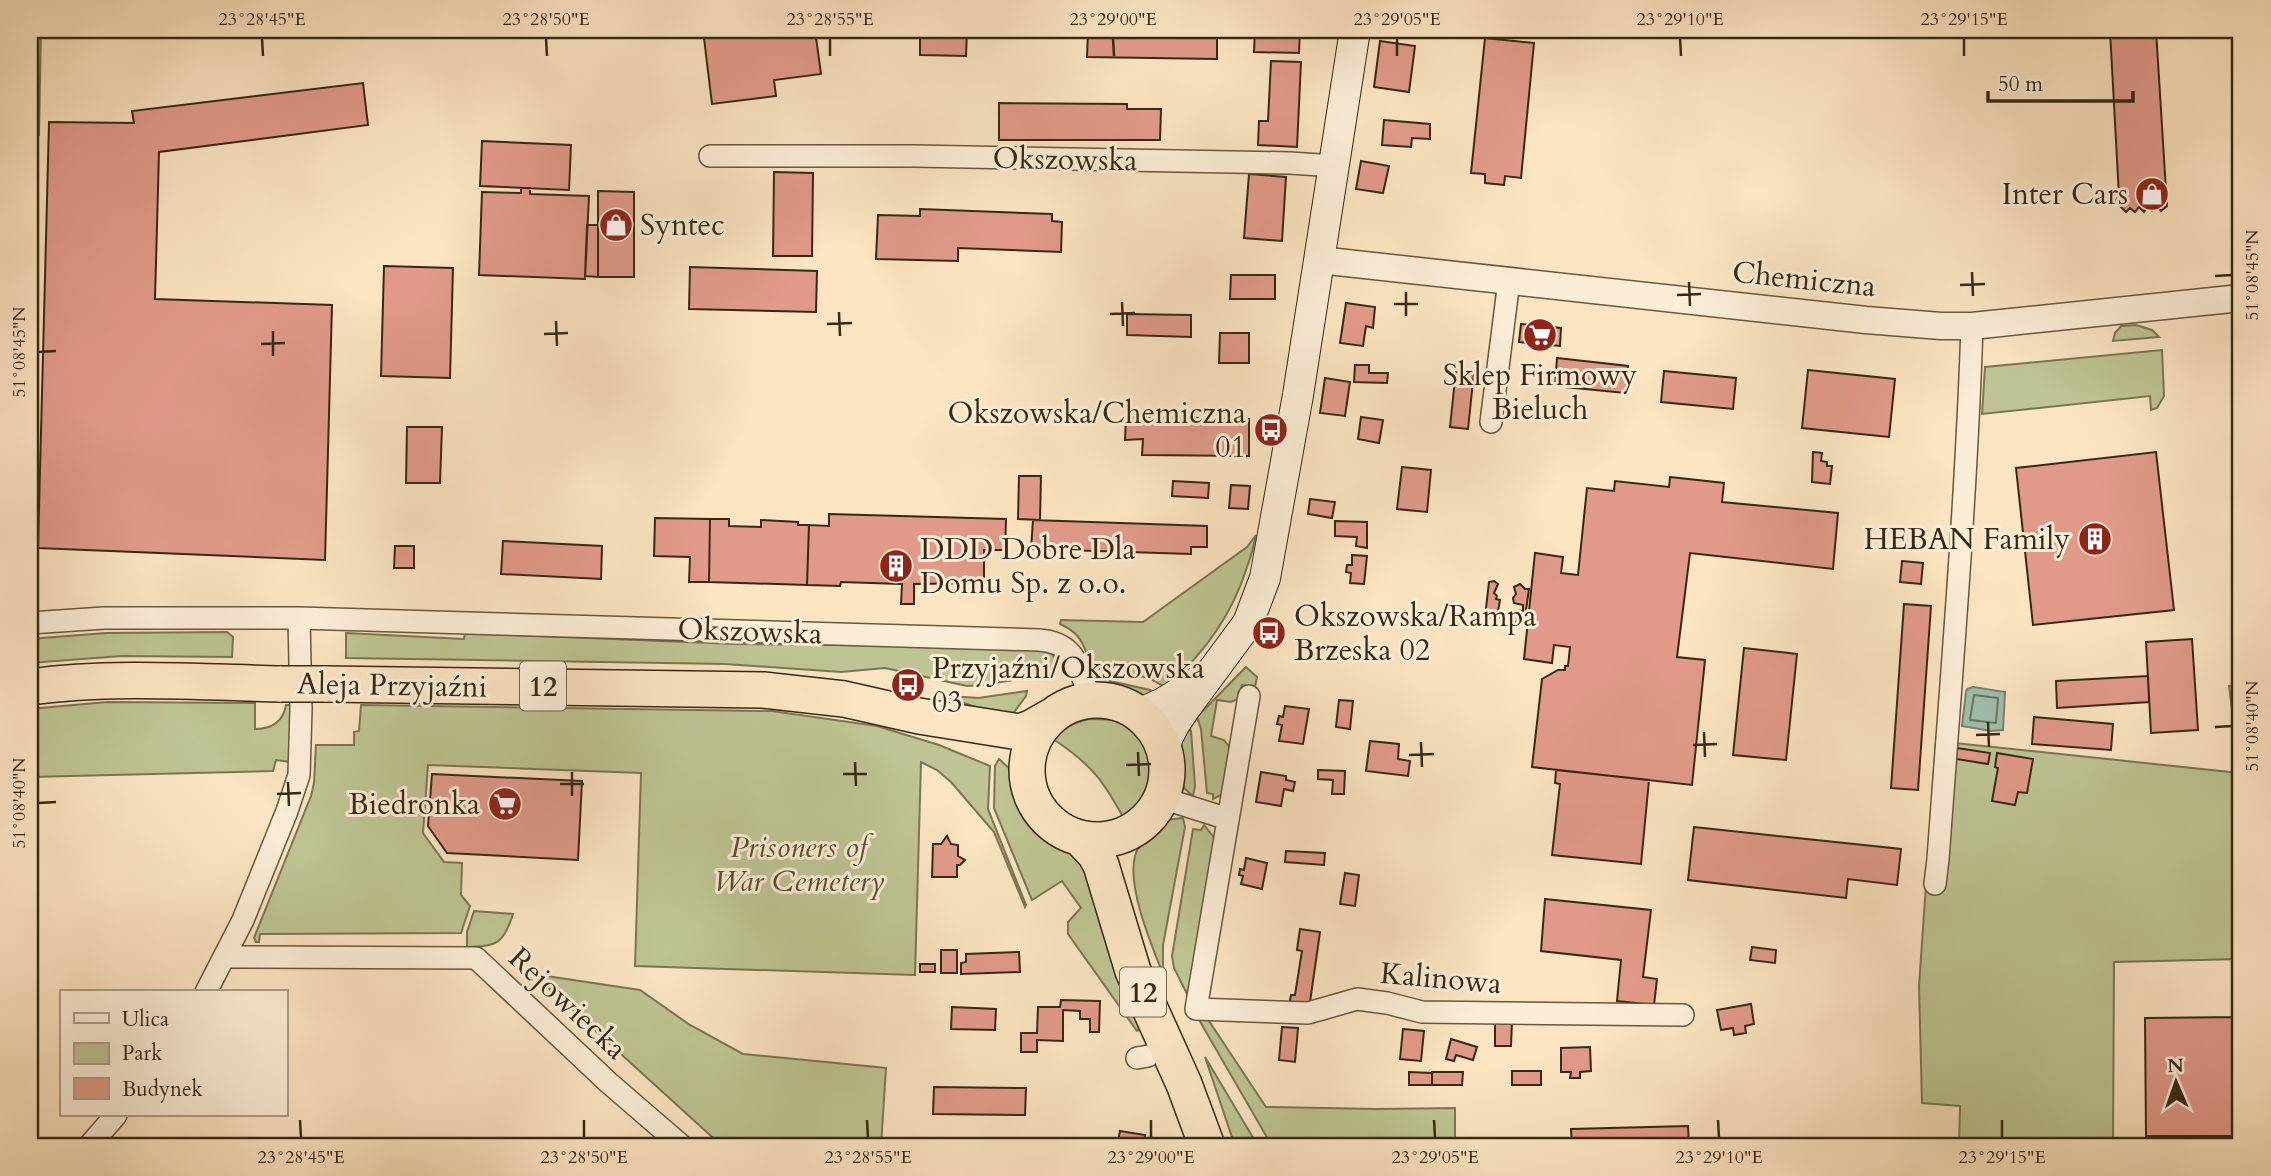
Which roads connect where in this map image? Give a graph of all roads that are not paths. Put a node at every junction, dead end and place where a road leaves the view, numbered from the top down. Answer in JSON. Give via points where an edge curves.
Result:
{"nodes":[{"id":1,"x":1355,"y":30,"type":"edge"},
{"id":2,"x":710,"y":156,"type":"dead end"},
{"id":3,"x":1335,"y":166,"type":"junction"},
{"id":4,"x":1319,"y":260,"type":"junction"},
{"id":5,"x":1509,"y":281,"type":"junction"},
{"id":6,"x":2241,"y":298,"type":"edge"},
{"id":7,"x":1972,"y":326,"type":"junction"},
{"id":8,"x":1491,"y":422,"type":"dead end"},
{"id":9,"x":299,"y":618,"type":"junction"},
{"id":10,"x":30,"y":623,"type":"edge"},
{"id":11,"x":1211,"y":672,"type":"junction"},
{"id":12,"x":30,"y":687,"type":"edge"},
{"id":13,"x":1249,"y":696,"type":"dead end"},
{"id":14,"x":1074,"y":698,"type":"junction"},
{"id":15,"x":1139,"y":714,"type":"junction"},
{"id":16,"x":919,"y":716,"type":"junction"},
{"id":17,"x":1163,"y":747,"type":"junction"},
{"id":18,"x":1028,"y":785,"type":"junction"},
{"id":19,"x":1162,"y":798,"type":"junction"},
{"id":20,"x":1228,"y":819,"type":"junction"},
{"id":21,"x":1126,"y":835,"type":"junction"},
{"id":22,"x":1081,"y":839,"type":"junction"},
{"id":23,"x":1935,"y":884,"type":"dead end"},
{"id":24,"x":225,"y":957,"type":"junction"},
{"id":25,"x":207,"y":990,"type":"edge"},
{"id":26,"x":1683,"y":1015,"type":"dead end"},
{"id":27,"x":115,"y":1116,"type":"edge"},
{"id":28,"x":89,"y":1146,"type":"edge"},
{"id":29,"x":682,"y":1146,"type":"edge"},
{"id":30,"x":1207,"y":1146,"type":"edge"},
{"id":31,"x":1230,"y":1146,"type":"edge"}],
"edges":[{"from":1,"to":3,"type":"main road"},
{"from":2,"to":3,"type":"street","name":"Okszowska"},
{"from":3,"to":4,"type":"main road"},
{"from":4,"to":5,"type":"street","name":"Chemiczna"},
{"from":4,"to":11,"type":"main road","via":[[1265,578],[1248,623]]},
{"from":5,"to":7,"type":"street","name":"Chemiczna","via":[[1866,320]]},
{"from":5,"to":8,"type":"street"},
{"from":6,"to":7,"type":"street","name":"Chemiczna"},
{"from":7,"to":23,"type":"street","via":[[1961,552]]},
{"from":9,"to":10,"type":"street","via":[[104,618]]},
{"from":9,"to":14,"type":"street","name":"Okszowska","via":[[1052,641],[1063,645],[1075,659]]},
{"from":9,"to":24,"type":"street","via":[[299,775],[266,866]]},
{"from":11,"to":15,"type":"main road"},
{"from":11,"to":17,"type":"main road"},
{"from":12,"to":16,"type":"highway","name":"Aleja Przyjaźni","number":"12","bridge":true,"via":[[149,681],[762,690],[844,699]]},
{"from":13,"to":20,"type":"street"},
{"from":14,"to":15,"type":"highway","via":[[1117,702]]},
{"from":14,"to":16,"type":"highway","name":"Aleja Przyjaźni","number":"12","via":[[1031,729],[1019,732]]},
{"from":14,"to":18,"type":"highway","via":[[1035,736],[1027,760]]},
{"from":15,"to":17,"type":"highway","via":[[1154,728]]},
{"from":16,"to":18,"type":"highway","name":"Aleja Przyjaźni","number":"12","via":[[1010,758]]},
{"from":17,"to":19,"type":"highway","via":[[1168,772]]},
{"from":18,"to":22,"type":"highway","number":"12","via":[[1047,820]]},
{"from":19,"to":20,"type":"street"},
{"from":19,"to":21,"type":"highway","via":[[1148,820]]},
{"from":20,"to":26,"type":"street","name":"Kalinowa","via":[[1196,1009],[1308,1013],[1357,999],[1422,1012]]},
{"from":21,"to":22,"type":"highway","via":[[1104,841]]},
{"from":21,"to":31,"type":"highway","number":"12","via":[[1124,860],[1147,952],[1208,1085]]},
{"from":22,"to":30,"type":"highway","number":"12","via":[[1101,865],[1133,971]]},
{"from":24,"to":25,"type":"street"},
{"from":24,"to":29,"type":"street","name":"Rejowiecka","via":[[476,958]]},
{"from":27,"to":28,"type":"street"}]}
